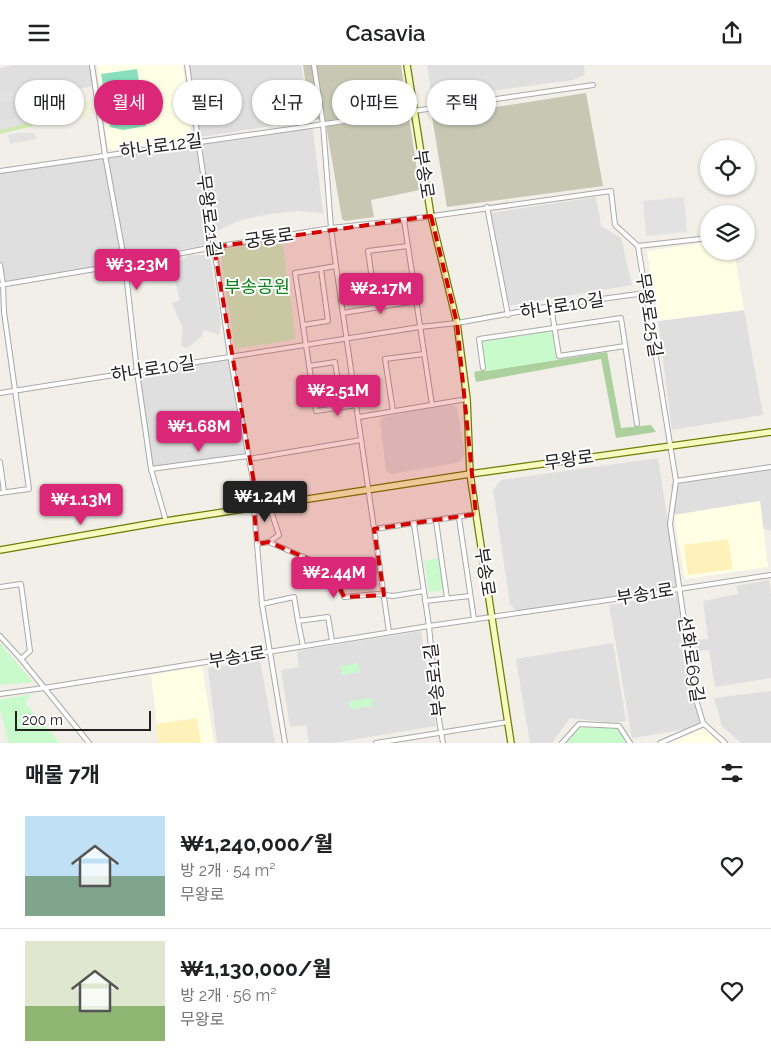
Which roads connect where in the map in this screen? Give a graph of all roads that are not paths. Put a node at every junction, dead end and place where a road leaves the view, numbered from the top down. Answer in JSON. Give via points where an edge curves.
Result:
{"nodes":[{"id":1,"x":92,"y":65,"type":"edge"},
{"id":2,"x":187,"y":65,"type":"edge"},
{"id":3,"x":314,"y":65,"type":"edge"},
{"id":4,"x":407,"y":65,"type":"edge"},
{"id":5,"x":409,"y":80,"type":"edge"},
{"id":6,"x":593,"y":85,"type":"dead end"},
{"id":7,"x":417,"y":111,"type":"edge"},
{"id":8,"x":332,"y":123,"type":"edge"},
{"id":9,"x":323,"y":124,"type":"junction"},
{"id":10,"x":416,"y":125,"type":"edge"},
{"id":11,"x":198,"y":141,"type":"junction"},
{"id":12,"x":105,"y":155,"type":"junction"},
{"id":13,"x":0,"y":171,"type":"edge"},
{"id":14,"x":487,"y":207,"type":"junction"},
{"id":15,"x":431,"y":216,"type":"junction"},
{"id":16,"x":404,"y":220,"type":"junction"},
{"id":17,"x":331,"y":228,"type":"junction"},
{"id":18,"x":700,"y":239,"type":"edge"},
{"id":19,"x":408,"y":246,"type":"junction"},
{"id":20,"x":638,"y":246,"type":"junction"},
{"id":21,"x":214,"y":247,"type":"junction"},
{"id":22,"x":125,"y":264,"type":"junction"},
{"id":23,"x":0,"y":265,"type":"edge"},
{"id":24,"x":336,"y":266,"type":"junction"},
{"id":25,"x":320,"y":269,"type":"junction"},
{"id":26,"x":2,"y":285,"type":"edge"},
{"id":27,"x":645,"y":293,"type":"junction"},
{"id":28,"x":416,"y":301,"type":"junction"},
{"id":29,"x":551,"y":306,"type":"junction"},
{"id":30,"x":376,"y":307,"type":"junction"},
{"id":31,"x":2,"y":312,"type":"edge"},
{"id":32,"x":343,"y":313,"type":"junction"},
{"id":33,"x":508,"y":315,"type":"junction"},
{"id":34,"x":457,"y":323,"type":"junction"},
{"id":35,"x":304,"y":325,"type":"junction"},
{"id":36,"x":420,"y":327,"type":"junction"},
{"id":37,"x":554,"y":328,"type":"junction"},
{"id":38,"x":347,"y":338,"type":"junction"},
{"id":39,"x":306,"y":344,"type":"junction"},
{"id":40,"x":625,"y":346,"type":"junction"},
{"id":41,"x":424,"y":354,"type":"junction"},
{"id":42,"x":230,"y":356,"type":"junction"},
{"id":43,"x":309,"y":366,"type":"junction"},
{"id":44,"x":483,"y":368,"type":"dead end"},
{"id":45,"x":137,"y":372,"type":"junction"},
{"id":46,"x":16,"y":390,"type":"junction"},
{"id":47,"x":0,"y":393,"type":"edge"},
{"id":48,"x":468,"y":399,"type":"junction"},
{"id":49,"x":357,"y":405,"type":"junction"},
{"id":50,"x":432,"y":405,"type":"junction"},
{"id":51,"x":342,"y":407,"type":"junction"},
{"id":52,"x":393,"y":411,"type":"junction"},
{"id":53,"x":359,"y":417,"type":"junction"},
{"id":54,"x":637,"y":424,"type":"dead end"},
{"id":55,"x":771,"y":432,"type":"edge"},
{"id":56,"x":362,"y":440,"type":"junction"},
{"id":57,"x":671,"y":447,"type":"junction"},
{"id":58,"x":249,"y":457,"type":"junction"},
{"id":59,"x":0,"y":462,"type":"edge"},
{"id":60,"x":771,"y":467,"type":"edge"},
{"id":61,"x":151,"y":469,"type":"junction"},
{"id":62,"x":470,"y":474,"type":"junction"},
{"id":63,"x":676,"y":481,"type":"junction"},
{"id":64,"x":368,"y":490,"type":"junction"},
{"id":65,"x":2,"y":492,"type":"edge"},
{"id":66,"x":269,"y":505,"type":"junction"},
{"id":67,"x":256,"y":507,"type":"junction"},
{"id":68,"x":476,"y":515,"type":"junction"},
{"id":69,"x":459,"y":518,"type":"junction"},
{"id":70,"x":166,"y":521,"type":"junction"},
{"id":71,"x":436,"y":521,"type":"junction"},
{"id":72,"x":414,"y":524,"type":"junction"},
{"id":73,"x":374,"y":529,"type":"junction"},
{"id":74,"x":269,"y":542,"type":"junction"},
{"id":75,"x":257,"y":544,"type":"junction"},
{"id":76,"x":0,"y":551,"type":"edge"},
{"id":77,"x":771,"y":575,"type":"edge"},
{"id":78,"x":0,"y":587,"type":"edge"},
{"id":79,"x":680,"y":589,"type":"junction"},
{"id":80,"x":424,"y":591,"type":"junction"},
{"id":81,"x":384,"y":595,"type":"junction"},
{"id":82,"x":470,"y":596,"type":"junction"},
{"id":83,"x":447,"y":598,"type":"junction"},
{"id":84,"x":425,"y":601,"type":"junction"},
{"id":85,"x":262,"y":604,"type":"junction"},
{"id":86,"x":493,"y":617,"type":"junction"},
{"id":87,"x":474,"y":619,"type":"junction"},
{"id":88,"x":298,"y":621,"type":"junction"},
{"id":89,"x":429,"y":626,"type":"junction"},
{"id":90,"x":389,"y":632,"type":"junction"},
{"id":91,"x":0,"y":636,"type":"edge"},
{"id":92,"x":332,"y":641,"type":"junction"},
{"id":93,"x":302,"y":646,"type":"junction"},
{"id":94,"x":270,"y":652,"type":"junction"},
{"id":95,"x":21,"y":659,"type":"junction"},
{"id":96,"x":44,"y":688,"type":"junction"},
{"id":97,"x":0,"y":694,"type":"edge"},
{"id":98,"x":508,"y":722,"type":"junction"},
{"id":99,"x":704,"y":724,"type":"junction"},
{"id":100,"x":442,"y":733,"type":"junction"},
{"id":101,"x":89,"y":743,"type":"edge"},
{"id":102,"x":285,"y":743,"type":"edge"},
{"id":103,"x":376,"y":743,"type":"edge"},
{"id":104,"x":444,"y":743,"type":"edge"},
{"id":105,"x":511,"y":743,"type":"edge"},
{"id":106,"x":562,"y":743,"type":"edge"},
{"id":107,"x":630,"y":743,"type":"edge"},
{"id":108,"x":660,"y":743,"type":"edge"},
{"id":109,"x":725,"y":743,"type":"edge"}],
"edges":[{"from":1,"to":12,"type":"street"},
{"from":2,"to":11,"type":"street","name":"무왕로21길"},
{"from":3,"to":9,"type":"street"},
{"from":4,"to":5,"type":"street","name":"부송로"},
{"from":6,"to":7,"type":"street","name":"하나로12길"},
{"from":8,"to":9,"type":"street","name":"하나로12길"},
{"from":9,"to":11,"type":"street","name":"하나로12길"},
{"from":9,"to":17,"type":"street"},
{"from":10,"to":15,"type":"street","name":"부송로"},
{"from":11,"to":12,"type":"street","name":"하나로12길"},
{"from":11,"to":21,"type":"street","name":"무왕로21길"},
{"from":12,"to":13,"type":"street","name":"하나로12길"},
{"from":12,"to":22,"type":"street"},
{"from":14,"to":15,"type":"street","name":"궁동로"},
{"from":14,"to":20,"type":"street","name":"궁동로","via":[[611,191],[615,225]]},
{"from":14,"to":33,"type":"street"},
{"from":15,"to":16,"type":"street","name":"궁동로"},
{"from":15,"to":34,"type":"street","name":"부송로"},
{"from":16,"to":17,"type":"street","name":"궁동로"},
{"from":16,"to":19,"type":"street"},
{"from":17,"to":21,"type":"street","name":"궁동로"},
{"from":17,"to":24,"type":"street"},
{"from":18,"to":20,"type":"street"},
{"from":19,"to":28,"type":"street"},
{"from":19,"to":30,"type":"street","via":[[368,251]]},
{"from":20,"to":27,"type":"street","name":"무왕로25길"},
{"from":21,"to":22,"type":"street","name":"궁동로"},
{"from":21,"to":42,"type":"street","name":"무왕로21길"},
{"from":22,"to":26,"type":"street","name":"궁동로"},
{"from":22,"to":45,"type":"street"},
{"from":23,"to":26,"type":"street"},
{"from":24,"to":25,"type":"street"},
{"from":24,"to":32,"type":"street"},
{"from":25,"to":35,"type":"street","via":[[328,321]]},
{"from":25,"to":35,"type":"street","via":[[295,273]]},
{"from":26,"to":31,"type":"street"},
{"from":27,"to":29,"type":"street","name":"하나로10길"},
{"from":27,"to":57,"type":"street","name":"무왕로25길"},
{"from":28,"to":30,"type":"street"},
{"from":28,"to":36,"type":"street"},
{"from":29,"to":33,"type":"street","name":"하나로10길"},
{"from":29,"to":37,"type":"street"},
{"from":30,"to":32,"type":"street"},
{"from":31,"to":46,"type":"street"},
{"from":32,"to":38,"type":"street"},
{"from":33,"to":34,"type":"street","name":"하나로10길"},
{"from":34,"to":36,"type":"street","name":"하나로10길"},
{"from":34,"to":48,"type":"street","name":"부송로"},
{"from":35,"to":39,"type":"street"},
{"from":36,"to":38,"type":"street","name":"하나로10길"},
{"from":36,"to":41,"type":"street"},
{"from":37,"to":40,"type":"street","via":[[621,318]]},
{"from":37,"to":40,"type":"street","via":[[558,356]]},
{"from":37,"to":44,"type":"street","via":[[479,339]]},
{"from":38,"to":39,"type":"street","name":"하나로10길"},
{"from":38,"to":49,"type":"street"},
{"from":39,"to":42,"type":"street","name":"하나로10길"},
{"from":39,"to":43,"type":"street"},
{"from":40,"to":54,"type":"street"},
{"from":41,"to":50,"type":"street"},
{"from":41,"to":52,"type":"street","via":[[385,359]]},
{"from":42,"to":45,"type":"street","name":"하나로10길"},
{"from":42,"to":58,"type":"street","name":"무왕로21길"},
{"from":43,"to":51,"type":"street","via":[[335,362]]},
{"from":43,"to":51,"type":"street","via":[[316,411]]},
{"from":45,"to":46,"type":"street","name":"하나로10길"},
{"from":45,"to":61,"type":"street"},
{"from":46,"to":47,"type":"street","name":"하나로10길"},
{"from":46,"to":65,"type":"street","via":[[29,489]]},
{"from":48,"to":50,"type":"street"},
{"from":48,"to":62,"type":"street","name":"부송로"},
{"from":49,"to":51,"type":"street"},
{"from":49,"to":53,"type":"street"},
{"from":50,"to":52,"type":"street"},
{"from":52,"to":53,"type":"street"},
{"from":53,"to":56,"type":"street"},
{"from":55,"to":57,"type":"street","name":"무왕로"},
{"from":56,"to":58,"type":"street"},
{"from":56,"to":64,"type":"street"},
{"from":57,"to":62,"type":"street","name":"무왕로"},
{"from":57,"to":63,"type":"street","name":"선화로69길"},
{"from":58,"to":61,"type":"street"},
{"from":58,"to":67,"type":"street","name":"무왕로21길"},
{"from":59,"to":65,"type":"street"},
{"from":60,"to":63,"type":"street"},
{"from":61,"to":70,"type":"street"},
{"from":62,"to":64,"type":"street","name":"무왕로"},
{"from":62,"to":68,"type":"street","name":"부송로"},
{"from":63,"to":79,"type":"street","name":"선화로69길","via":[[670,524]]},
{"from":64,"to":66,"type":"street","name":"무왕로"},
{"from":64,"to":73,"type":"street"},
{"from":66,"to":67,"type":"street","name":"무왕로"},
{"from":66,"to":74,"type":"street","via":[[279,535]]},
{"from":67,"to":70,"type":"street","name":"무왕로"},
{"from":67,"to":75,"type":"street","name":"무왕로21길"},
{"from":68,"to":69,"type":"street"},
{"from":68,"to":86,"type":"street","name":"부송로"},
{"from":69,"to":71,"type":"street"},
{"from":69,"to":82,"type":"street"},
{"from":70,"to":76,"type":"street","name":"무왕로"},
{"from":71,"to":72,"type":"street"},
{"from":71,"to":83,"type":"street"},
{"from":72,"to":73,"type":"street"},
{"from":72,"to":80,"type":"street"},
{"from":73,"to":81,"type":"street"},
{"from":74,"to":75,"type":"street"},
{"from":74,"to":81,"type":"street","via":[[322,565],[335,578],[344,597]]},
{"from":75,"to":85,"type":"street","name":"무왕로21길"},
{"from":77,"to":79,"type":"street","name":"부송1로"},
{"from":78,"to":95,"type":"street","via":[[21,584],[30,651]]},
{"from":79,"to":86,"type":"street","name":"부송1로"},
{"from":79,"to":99,"type":"street","name":"선화로69길","via":[[696,696]]},
{"from":80,"to":81,"type":"street"},
{"from":80,"to":84,"type":"street"},
{"from":81,"to":90,"type":"street"},
{"from":82,"to":83,"type":"street"},
{"from":82,"to":87,"type":"street"},
{"from":83,"to":84,"type":"street"},
{"from":84,"to":89,"type":"street"},
{"from":85,"to":88,"type":"street","via":[[294,597]]},
{"from":85,"to":94,"type":"street","name":"무왕로21길"},
{"from":86,"to":87,"type":"street","name":"부송1로"},
{"from":86,"to":98,"type":"street","name":"부송로"},
{"from":87,"to":89,"type":"street","name":"부송1로"},
{"from":88,"to":92,"type":"street","via":[[328,617]]},
{"from":88,"to":93,"type":"street"},
{"from":89,"to":90,"type":"street","name":"부송1로"},
{"from":89,"to":100,"type":"street","name":"부송로1길"},
{"from":90,"to":92,"type":"street","name":"부송1로"},
{"from":91,"to":95,"type":"street"},
{"from":92,"to":93,"type":"street","name":"부송1로"},
{"from":93,"to":94,"type":"street","name":"부송1로"},
{"from":94,"to":96,"type":"street","name":"부송1로"},
{"from":94,"to":102,"type":"street","name":"무왕로21길"},
{"from":95,"to":96,"type":"street"},
{"from":96,"to":97,"type":"street","name":"부송1로"},
{"from":96,"to":101,"type":"street"},
{"from":98,"to":100,"type":"street","name":"부송로1길"},
{"from":98,"to":105,"type":"street","name":"부송로"},
{"from":99,"to":108,"type":"street"},
{"from":99,"to":109,"type":"street","name":"선화로69길"},
{"from":100,"to":103,"type":"street","name":"부송로1길"},
{"from":100,"to":104,"type":"street","name":"부송로1길"},
{"from":106,"to":107,"type":"street","via":[[579,724],[619,726]]}]}
